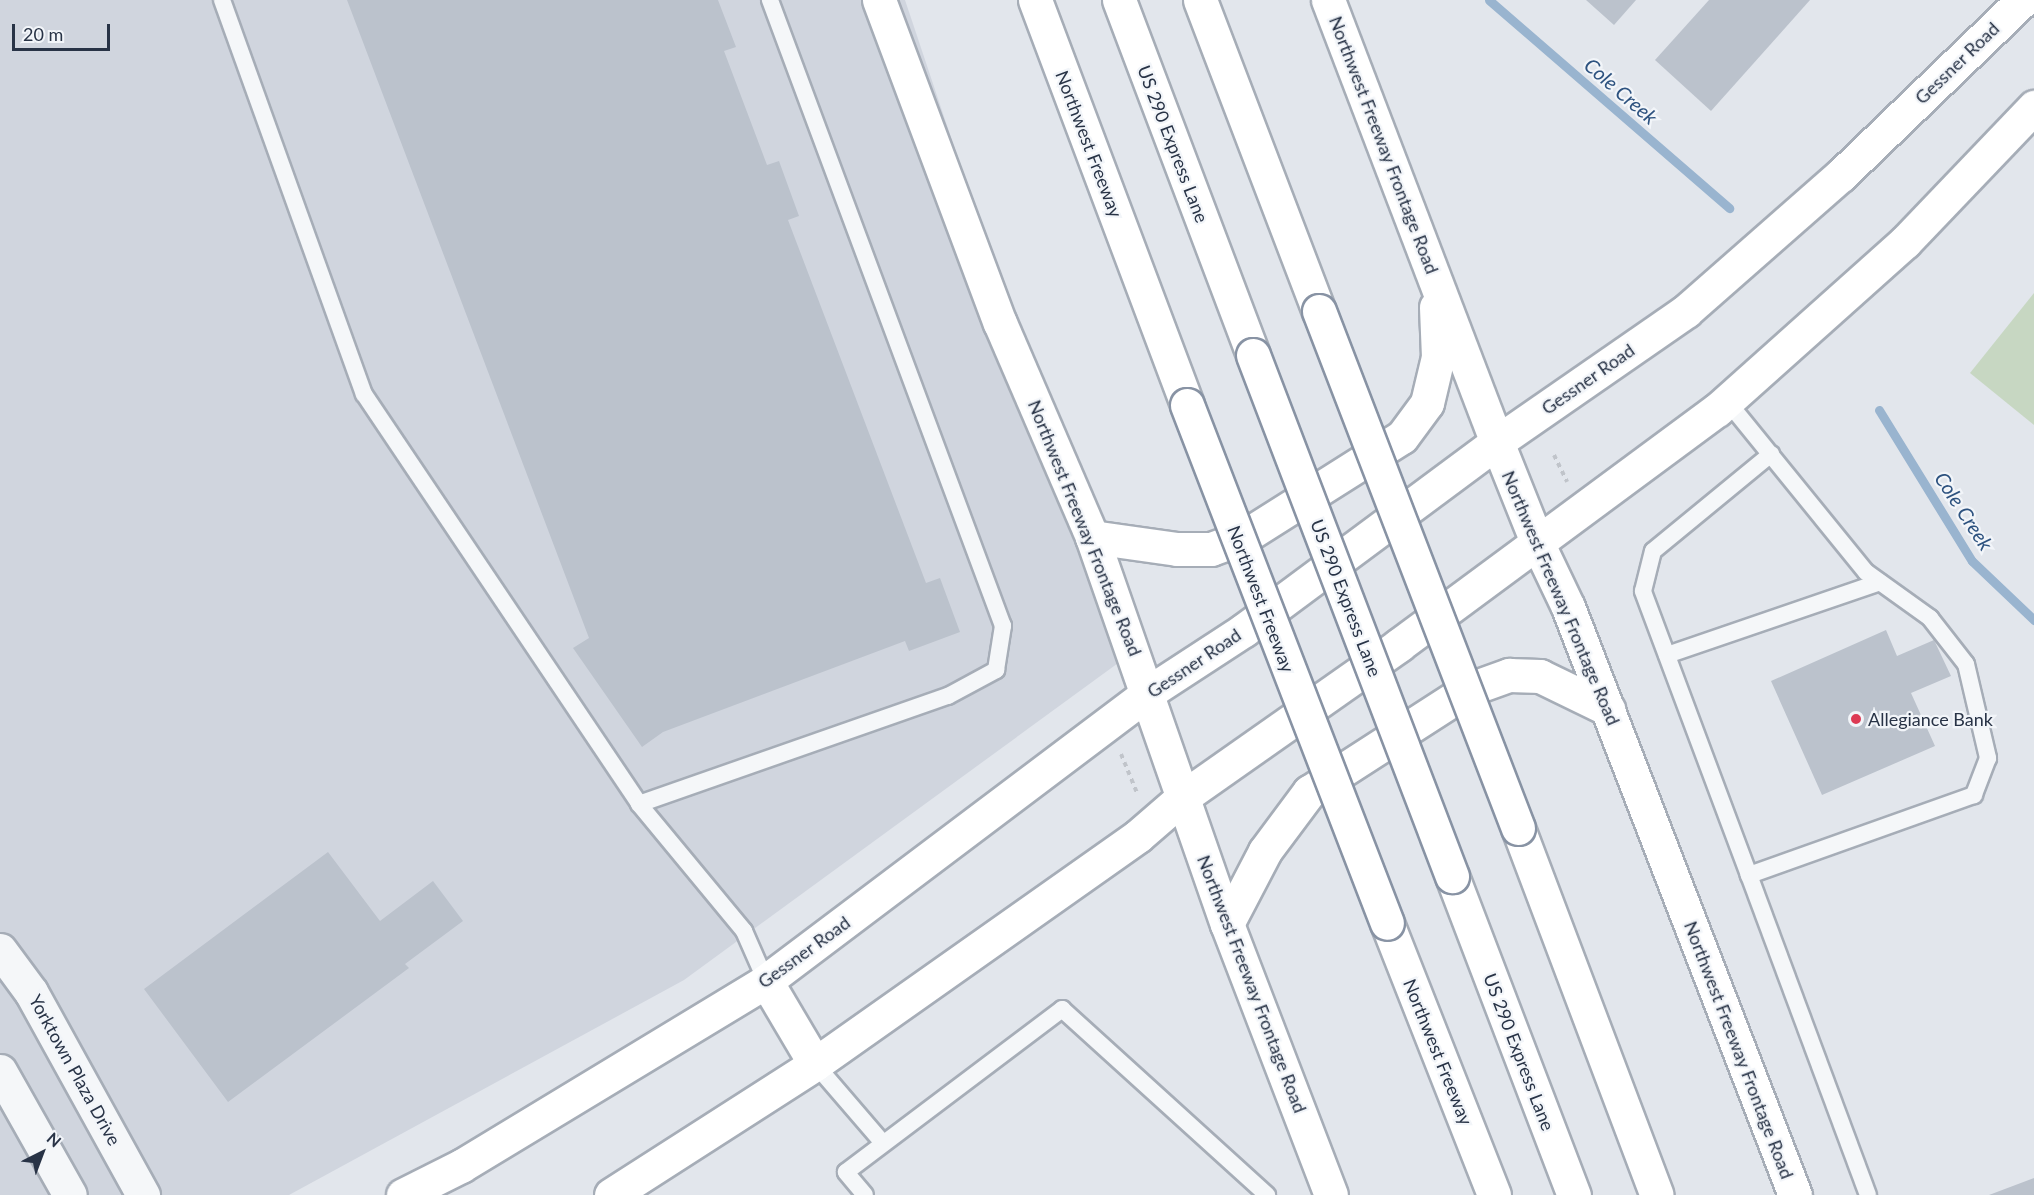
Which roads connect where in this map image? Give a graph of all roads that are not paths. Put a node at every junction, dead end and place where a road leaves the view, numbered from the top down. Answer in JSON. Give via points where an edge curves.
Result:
{"nodes":[{"id":1,"x":222,"y":0,"type":"edge"},
{"id":2,"x":770,"y":0,"type":"edge"},
{"id":3,"x":879,"y":0,"type":"edge"},
{"id":4,"x":1035,"y":0,"type":"edge"},
{"id":5,"x":1119,"y":0,"type":"edge"},
{"id":6,"x":1200,"y":0,"type":"edge"},
{"id":7,"x":1328,"y":0,"type":"edge"},
{"id":8,"x":2019,"y":9,"type":"edge"},
{"id":9,"x":2034,"y":107,"type":"edge"},
{"id":10,"x":1434,"y":278,"type":"junction"},
{"id":11,"x":1727,"y":401,"type":"junction"},
{"id":12,"x":1497,"y":442,"type":"junction"},
{"id":13,"x":1771,"y":454,"type":"junction"},
{"id":14,"x":1092,"y":537,"type":"junction"},
{"id":15,"x":1537,"y":542,"type":"junction"},
{"id":16,"x":1880,"y":582,"type":"junction"},
{"id":17,"x":1667,"y":655,"type":"junction"},
{"id":18,"x":1149,"y":693,"type":"junction"},
{"id":19,"x":1608,"y":709,"type":"junction"},
{"id":20,"x":1183,"y":797,"type":"junction"},
{"id":21,"x":639,"y":804,"type":"junction"},
{"id":22,"x":1749,"y":875,"type":"junction"},
{"id":23,"x":1227,"y":924,"type":"junction"},
{"id":24,"x":0,"y":950,"type":"edge"},
{"id":25,"x":766,"y":981,"type":"junction"},
{"id":26,"x":814,"y":1064,"type":"junction"},
{"id":27,"x":4,"y":1088,"type":"edge"},
{"id":28,"x":883,"y":1143,"type":"junction"},
{"id":29,"x":70,"y":1195,"type":"edge"},
{"id":30,"x":143,"y":1195,"type":"edge"},
{"id":31,"x":403,"y":1195,"type":"edge"},
{"id":32,"x":611,"y":1195,"type":"edge"},
{"id":33,"x":865,"y":1195,"type":"edge"},
{"id":34,"x":1267,"y":1195,"type":"edge"},
{"id":35,"x":1331,"y":1195,"type":"edge"},
{"id":36,"x":1494,"y":1195,"type":"edge"},
{"id":37,"x":1574,"y":1195,"type":"edge"},
{"id":38,"x":1657,"y":1195,"type":"edge"},
{"id":39,"x":1795,"y":1195,"type":"edge"},
{"id":40,"x":1868,"y":1195,"type":"edge"}],
"edges":[{"from":1,"to":21,"type":"lane","via":[[364,394]]},
{"from":2,"to":21,"type":"lane","via":[[1003,626],[996,670],[948,696]]},
{"from":3,"to":14,"type":"main road","name":"Northwest Freeway Frontage Road","via":[[1000,323]]},
{"from":4,"to":36,"type":"main road","name":"Northwest Freeway","bridge":true,"via":[[1187,405]]},
{"from":5,"to":37,"type":"main road","name":"US 290 Express Lane","bridge":true},
{"from":6,"to":38,"type":"main road","bridge":true},
{"from":7,"to":10,"type":"main road","name":"Northwest Freeway Frontage Road"},
{"from":8,"to":12,"type":"main road","name":"Gessner Road","via":[[1841,175],[1686,311]]},
{"from":9,"to":11,"type":"main road","via":[[1905,242]]},
{"from":10,"to":12,"type":"main road","name":"Northwest Freeway Frontage Road"},
{"from":10,"to":14,"type":"main road","via":[[1438,357],[1427,403],[1402,437],[1242,538],[1211,549],[1177,549]]},
{"from":11,"to":13,"type":"lane"},
{"from":11,"to":15,"type":"main road"},
{"from":12,"to":15,"type":"main road","name":"Northwest Freeway Frontage Road"},
{"from":12,"to":18,"type":"main road","name":"Gessner Road","via":[[1244,630]]},
{"from":13,"to":16,"type":"lane","via":[[1866,572]]},
{"from":13,"to":17,"type":"lane","via":[[1653,551],[1643,591]]},
{"from":14,"to":18,"type":"main road","name":"Northwest Freeway Frontage Road"},
{"from":15,"to":19,"type":"main road","name":"Northwest Freeway Frontage Road","via":[[1568,607]]},
{"from":15,"to":20,"type":"main road"},
{"from":16,"to":17,"type":"lane"},
{"from":16,"to":22,"type":"lane","via":[[1930,618],[1966,664],[1988,758],[1974,795]]},
{"from":17,"to":22,"type":"lane"},
{"from":18,"to":20,"type":"main road","name":"Northwest Freeway Frontage Road"},
{"from":18,"to":25,"type":"main road","name":"Gessner Road"},
{"from":19,"to":23,"type":"main road","via":[[1540,676],[1509,675],[1467,690],[1310,792],[1265,851]]},
{"from":19,"to":39,"type":"main road","name":"Northwest Freeway Frontage Road"},
{"from":20,"to":23,"type":"main road","name":"Northwest Freeway Frontage Road"},
{"from":20,"to":26,"type":"main road","via":[[1138,836]]},
{"from":21,"to":25,"type":"lane","via":[[744,931]]},
{"from":22,"to":40,"type":"lane"},
{"from":23,"to":35,"type":"main road","name":"Northwest Freeway Frontage Road"},
{"from":24,"to":30,"type":"street","name":"Yorktown Plaza Drive","via":[[31,992]]},
{"from":25,"to":26,"type":"main road"},
{"from":25,"to":31,"type":"main road","name":"Gessner Road","via":[[460,1167]]},
{"from":26,"to":28,"type":"lane"},
{"from":26,"to":32,"type":"main road"},
{"from":27,"to":29,"type":"street"},
{"from":28,"to":33,"type":"lane","via":[[846,1172]]},
{"from":28,"to":34,"type":"lane","via":[[1062,1008]]}]}
